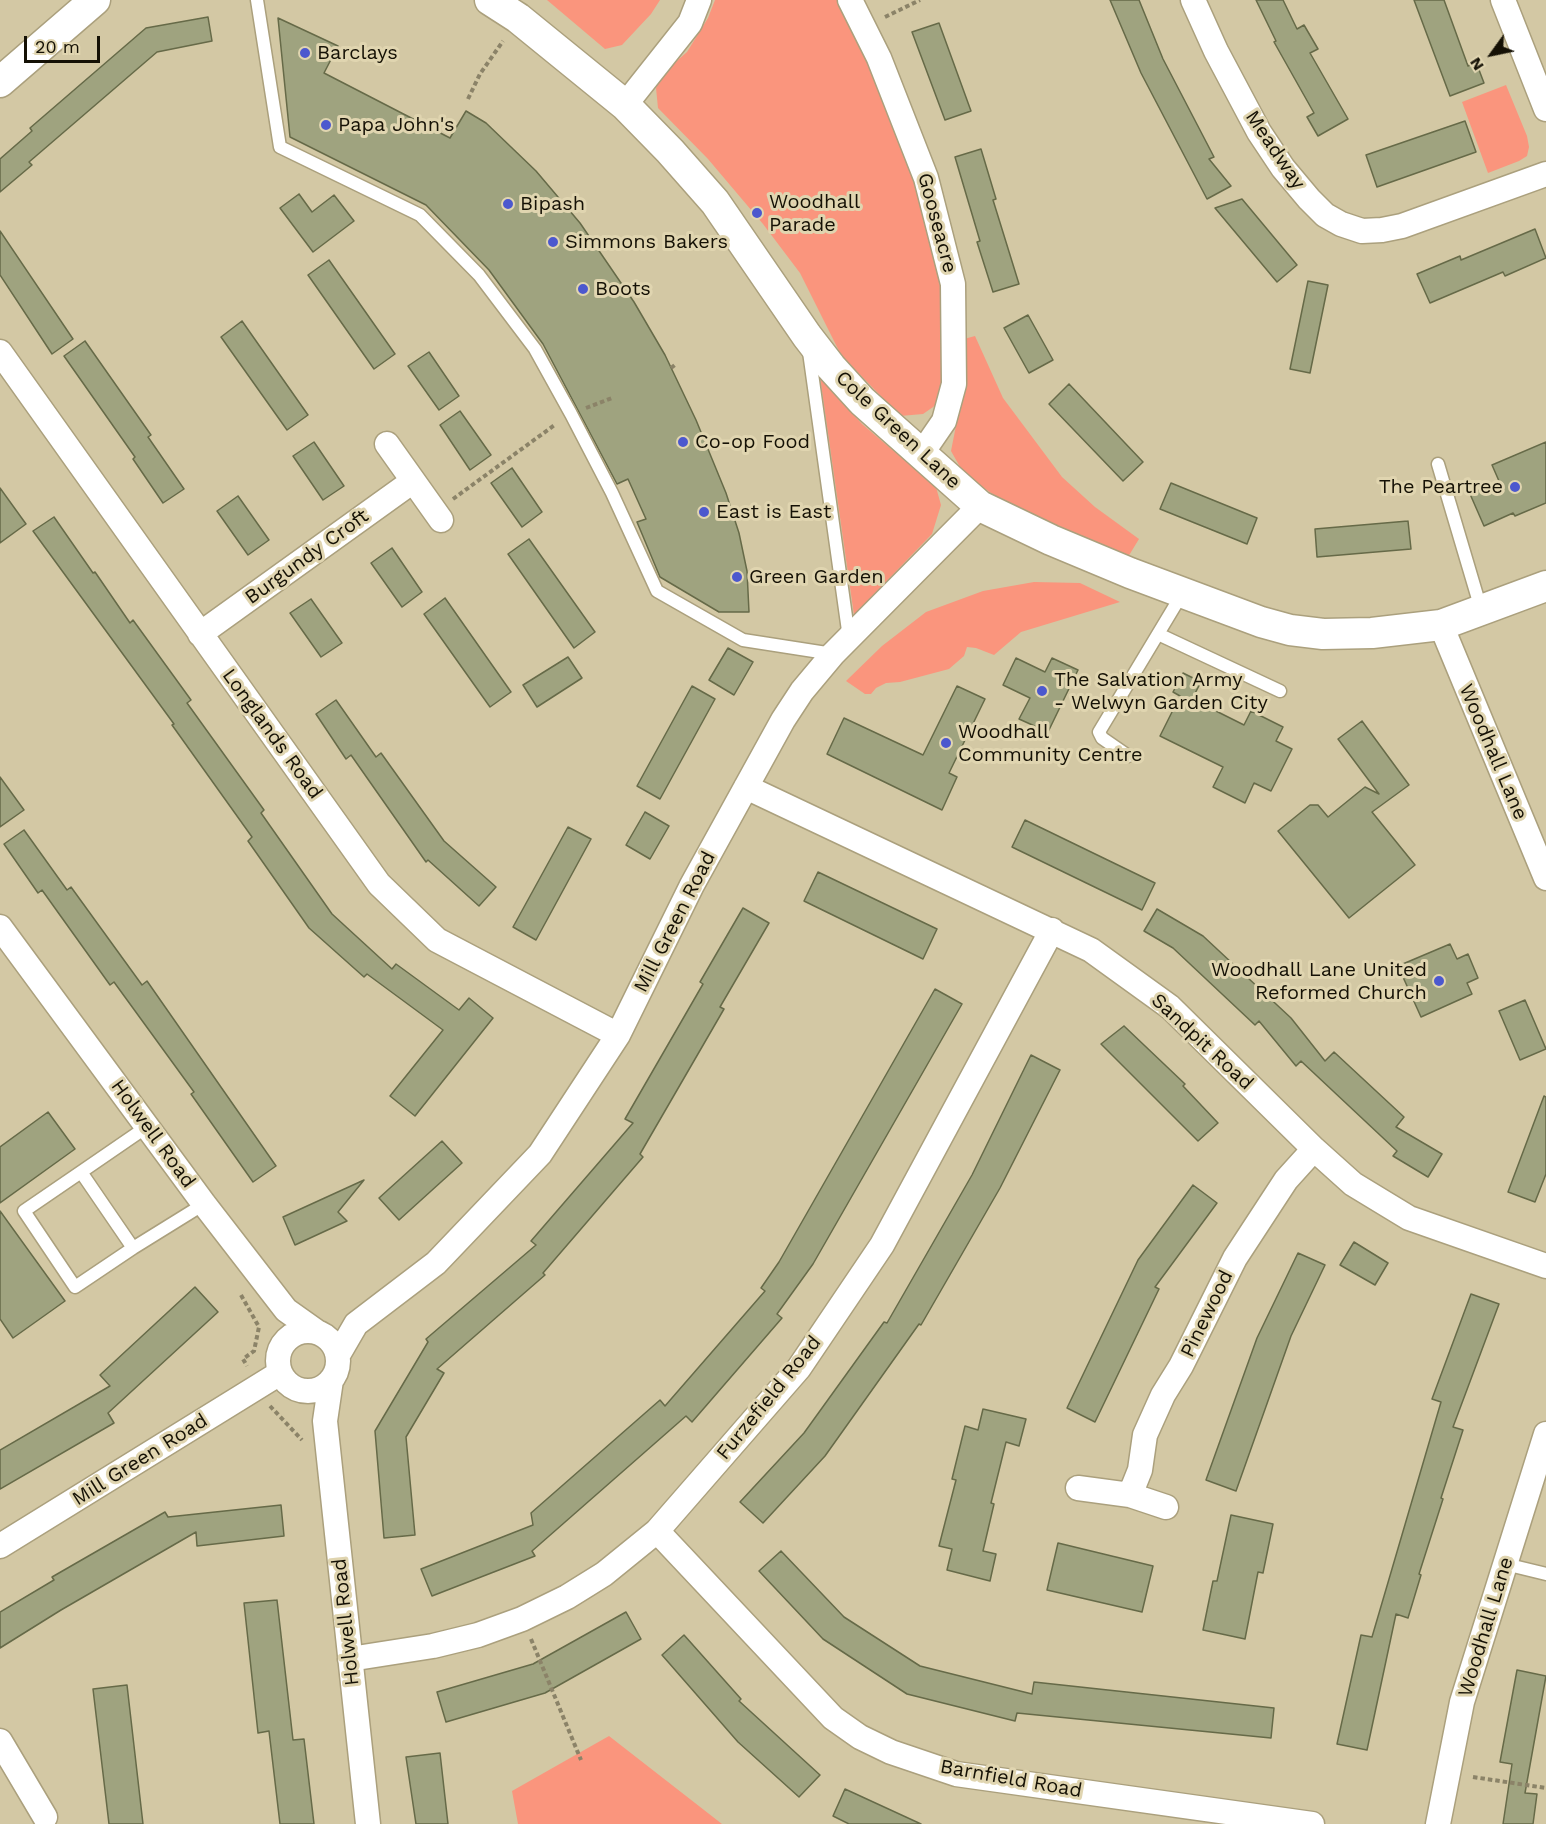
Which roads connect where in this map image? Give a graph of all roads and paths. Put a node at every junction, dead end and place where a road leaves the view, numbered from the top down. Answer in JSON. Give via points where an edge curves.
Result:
{"nodes":[{"id":1,"x":95,"y":0,"type":"edge"},
{"id":2,"x":257,"y":0,"type":"edge"},
{"id":3,"x":490,"y":0,"type":"edge"},
{"id":4,"x":699,"y":0,"type":"edge"},
{"id":5,"x":850,"y":0,"type":"edge"},
{"id":6,"x":920,"y":0,"type":"edge"},
{"id":7,"x":1192,"y":0,"type":"edge"},
{"id":8,"x":1503,"y":0,"type":"edge"},
{"id":9,"x":518,"y":18,"type":"junction"},
{"id":10,"x":863,"y":27,"type":"junction"},
{"id":11,"x":0,"y":82,"type":"edge"},
{"id":12,"x":468,"y":99,"type":"dead end"},
{"id":13,"x":625,"y":105,"type":"junction"},
{"id":14,"x":1546,"y":109,"type":"edge"},
{"id":15,"x":1546,"y":174,"type":"edge"},
{"id":16,"x":807,"y":336,"type":"junction"},
{"id":17,"x":0,"y":352,"type":"edge"},
{"id":18,"x":676,"y":364,"type":"dead end"},
{"id":19,"x":671,"y":368,"type":"dead end"},
{"id":20,"x":612,"y":398,"type":"dead end"},
{"id":21,"x":571,"y":414,"type":"junction"},
{"id":22,"x":387,"y":444,"type":"dead end"},
{"id":23,"x":921,"y":453,"type":"junction"},
{"id":24,"x":1438,"y":464,"type":"dead end"},
{"id":25,"x":413,"y":481,"type":"junction"},
{"id":26,"x":980,"y":506,"type":"junction"},
{"id":27,"x":438,"y":516,"type":"joint"},
{"id":28,"x":1546,"y":586,"type":"edge"},
{"id":29,"x":1183,"y":593,"type":"junction"},
{"id":30,"x":1482,"y":611,"type":"junction"},
{"id":31,"x":1441,"y":625,"type":"junction"},
{"id":32,"x":200,"y":634,"type":"junction"},
{"id":33,"x":1158,"y":634,"type":"junction"},
{"id":34,"x":841,"y":647,"type":"junction"},
{"id":35,"x":1280,"y":692,"type":"dead end"},
{"id":36,"x":1128,"y":756,"type":"dead end"},
{"id":37,"x":746,"y":787,"type":"junction"},
{"id":38,"x":1546,"y":878,"type":"edge"},
{"id":39,"x":0,"y":927,"type":"edge"},
{"id":40,"x":1052,"y":930,"type":"junction"},
{"id":41,"x":618,"y":1035,"type":"junction"},
{"id":42,"x":148,"y":1126,"type":"junction"},
{"id":43,"x":1314,"y":1149,"type":"junction"},
{"id":44,"x":81,"y":1172,"type":"junction"},
{"id":45,"x":204,"y":1204,"type":"junction"},
{"id":46,"x":133,"y":1248,"type":"junction"},
{"id":47,"x":1546,"y":1266,"type":"edge"},
{"id":48,"x":238,"y":1290,"type":"dead end"},
{"id":49,"x":356,"y":1324,"type":"junction"},
{"id":50,"x":319,"y":1332,"type":"junction"},
{"id":51,"x":338,"y":1355,"type":"junction"},
{"id":52,"x":243,"y":1359,"type":"dead end"},
{"id":53,"x":331,"y":1380,"type":"junction"},
{"id":54,"x":288,"y":1381,"type":"junction"},
{"id":55,"x":271,"y":1408,"type":"dead end"},
{"id":56,"x":325,"y":1421,"type":"junction"},
{"id":57,"x":1546,"y":1434,"type":"edge"},
{"id":58,"x":299,"y":1436,"type":"dead end"},
{"id":59,"x":1078,"y":1488,"type":"dead end"},
{"id":60,"x":1130,"y":1495,"type":"junction"},
{"id":61,"x":1166,"y":1507,"type":"dead end"},
{"id":62,"x":657,"y":1531,"type":"junction"},
{"id":63,"x":0,"y":1546,"type":"edge"},
{"id":64,"x":1505,"y":1564,"type":"junction"},
{"id":65,"x":1546,"y":1574,"type":"edge"},
{"id":66,"x":522,"y":1619,"type":"junction"},
{"id":67,"x":350,"y":1659,"type":"junction"},
{"id":68,"x":0,"y":1741,"type":"edge"},
{"id":69,"x":581,"y":1760,"type":"dead end"},
{"id":70,"x":1448,"y":1773,"type":"junction"},
{"id":71,"x":1546,"y":1788,"type":"edge"},
{"id":72,"x":45,"y":1817,"type":"dead end"},
{"id":73,"x":368,"y":1824,"type":"edge"},
{"id":74,"x":1312,"y":1824,"type":"edge"},
{"id":75,"x":1438,"y":1824,"type":"edge"}],
"edges":[{"from":1,"to":11,"type":"street"},
{"from":2,"to":21,"type":"lane","via":[[280,147],[420,215],[486,285],[535,349]]},
{"from":3,"to":9,"type":"street","name":"Cole Green Lane"},
{"from":4,"to":13,"type":"street","via":[[690,23]]},
{"from":5,"to":10,"type":"street","name":"Gooseacre"},
{"from":6,"to":10,"type":"path"},
{"from":7,"to":15,"type":"street","name":"Meadway","via":[[1259,132],[1283,168],[1325,215],[1341,224],[1362,231],[1402,226]]},
{"from":8,"to":14,"type":"street"},
{"from":9,"to":12,"type":"path"},
{"from":9,"to":13,"type":"street","name":"Cole Green Lane"},
{"from":10,"to":23,"type":"street","name":"Gooseacre","via":[[926,177],[953,284],[951,402],[944,421]]},
{"from":13,"to":16,"type":"street","name":"Cole Green Lane","via":[[715,202]]},
{"from":16,"to":23,"type":"street","name":"Cole Green Lane","via":[[862,401]]},
{"from":16,"to":34,"type":"lane"},
{"from":17,"to":32,"type":"street","name":"Longlands Road"},
{"from":18,"to":19,"type":"path"},
{"from":20,"to":21,"type":"path"},
{"from":21,"to":27,"type":"path"},
{"from":21,"to":34,"type":"lane","via":[[657,591],[743,640]]},
{"from":22,"to":25,"type":"street"},
{"from":23,"to":26,"type":"street","name":"Cole Green Lane"},
{"from":24,"to":30,"type":"lane"},
{"from":25,"to":27,"type":"street"},
{"from":25,"to":32,"type":"street","name":"Burgundy Croft"},
{"from":26,"to":29,"type":"street","name":"Cole Green Lane","via":[[1051,540]]},
{"from":26,"to":34,"type":"street","name":"Mill Green Road"},
{"from":28,"to":30,"type":"street","name":"Cole Green Lane"},
{"from":29,"to":31,"type":"street","name":"Cole Green Lane","via":[[1261,622],[1323,634]]},
{"from":29,"to":33,"type":"lane"},
{"from":30,"to":31,"type":"street","name":"Cole Green Lane"},
{"from":31,"to":38,"type":"street","name":"Woodhall Lane"},
{"from":32,"to":41,"type":"street","name":"Longlands Road","via":[[379,884],[437,940]]},
{"from":33,"to":35,"type":"lane"},
{"from":33,"to":36,"type":"lane","via":[[1098,732]]},
{"from":34,"to":37,"type":"street","name":"Mill Green Road","via":[[783,720]]},
{"from":37,"to":40,"type":"street","name":"Sandpit Road"},
{"from":37,"to":41,"type":"street","name":"Mill Green Road","via":[[692,885]]},
{"from":39,"to":42,"type":"street","name":"Holwell Road"},
{"from":40,"to":43,"type":"street","name":"Sandpit Road","via":[[1091,950],[1170,1006]]},
{"from":40,"to":62,"type":"street","name":"Furzefield Road","via":[[882,1245],[799,1368]]},
{"from":41,"to":49,"type":"street","name":"Mill Green Road","via":[[540,1154],[436,1263]]},
{"from":42,"to":44,"type":"lane"},
{"from":42,"to":45,"type":"street","name":"Holwell Road"},
{"from":43,"to":47,"type":"street","name":"Sandpit Road","via":[[1353,1184],[1409,1218]]},
{"from":43,"to":60,"type":"street","name":"Pinewood","via":[[1286,1180],[1230,1267],[1145,1435],[1140,1470]]},
{"from":44,"to":46,"type":"lane"},
{"from":44,"to":46,"type":"lane","via":[[24,1211],[75,1287]]},
{"from":45,"to":46,"type":"lane"},
{"from":45,"to":50,"type":"street","name":"Holwell Road","via":[[286,1310]]},
{"from":48,"to":52,"type":"path","via":[[259,1327],[254,1351]]},
{"from":49,"to":50,"type":"street","name":"Mill Green Road"},
{"from":49,"to":51,"type":"street","name":"Mill Green Road"},
{"from":50,"to":51,"type":"street","via":[[333,1344]]},
{"from":50,"to":54,"type":"street","via":[[305,1330],[287,1338],[278,1362]]},
{"from":51,"to":53,"type":"street"},
{"from":53,"to":54,"type":"street","via":[[312,1391]]},
{"from":53,"to":56,"type":"street","name":"Holwell Road"},
{"from":54,"to":56,"type":"street"},
{"from":54,"to":63,"type":"street","name":"Mill Green Road"},
{"from":55,"to":58,"type":"path"},
{"from":56,"to":67,"type":"street","name":"Holwell Road"},
{"from":57,"to":64,"type":"street","name":"Woodhall Lane"},
{"from":59,"to":60,"type":"street"},
{"from":60,"to":61,"type":"street"},
{"from":62,"to":66,"type":"street","name":"Furzefield Road","via":[[603,1574]]},
{"from":62,"to":74,"type":"street","name":"Barnfield Road","via":[[833,1718],[891,1752],[956,1774]]},
{"from":64,"to":65,"type":"lane"},
{"from":64,"to":70,"type":"street","name":"Woodhall Lane","via":[[1462,1702]]},
{"from":66,"to":67,"type":"street","name":"Furzefield Road","via":[[433,1646]]},
{"from":66,"to":69,"type":"path"},
{"from":67,"to":73,"type":"street","name":"Holwell Road"},
{"from":68,"to":72,"type":"street"},
{"from":70,"to":71,"type":"path"},
{"from":70,"to":75,"type":"street","name":"Woodhall Lane"}]}
